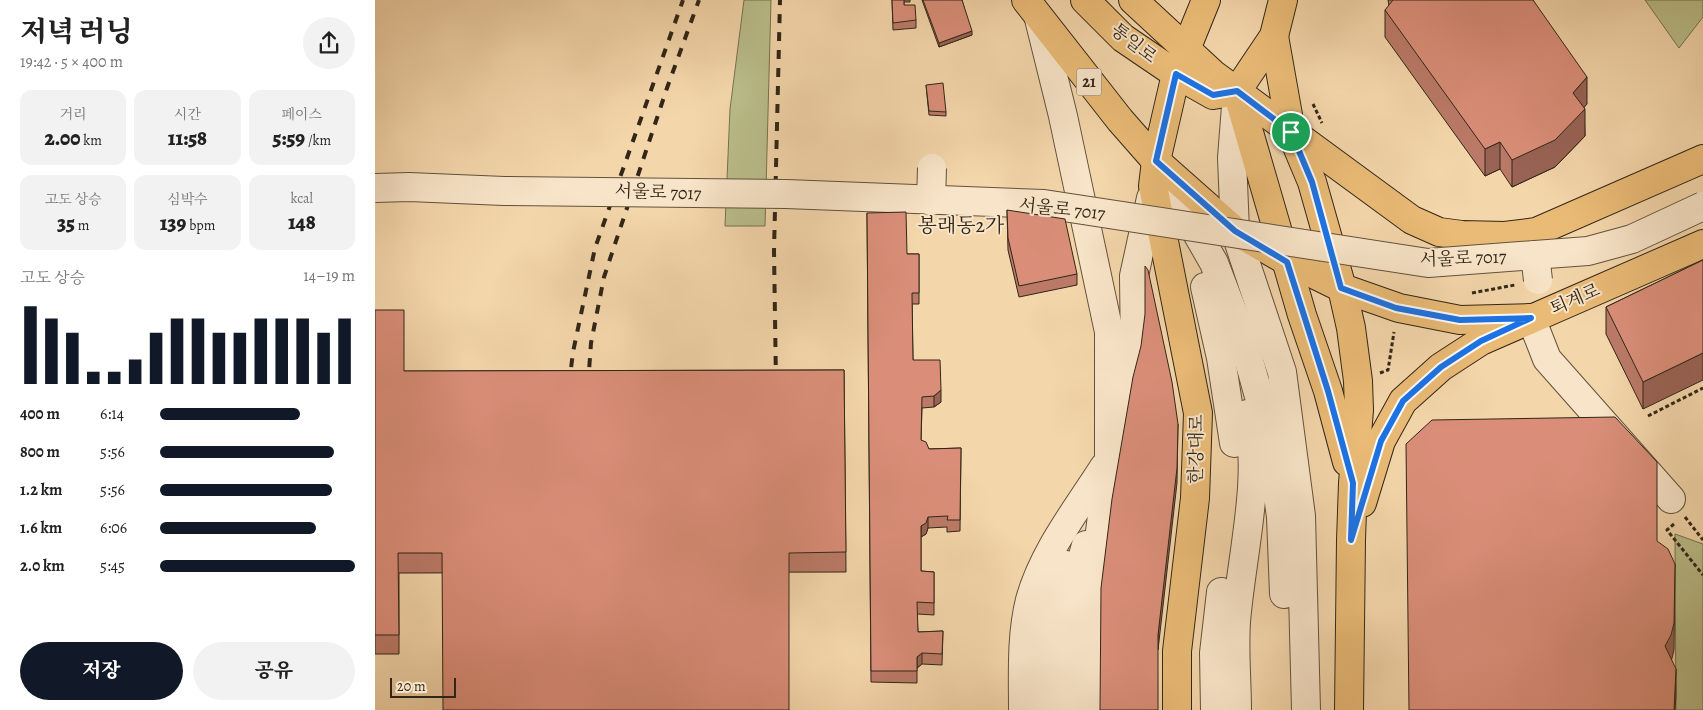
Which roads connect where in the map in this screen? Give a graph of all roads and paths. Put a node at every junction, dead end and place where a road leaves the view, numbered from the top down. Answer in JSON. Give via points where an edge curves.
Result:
{"nodes":[{"id":1,"x":1085,"y":0,"type":"edge"},
{"id":2,"x":1133,"y":0,"type":"edge"},
{"id":3,"x":1206,"y":0,"type":"edge"},
{"id":4,"x":1283,"y":0,"type":"edge"},
{"id":5,"x":1033,"y":10,"type":"edge"},
{"id":6,"x":1274,"y":36,"type":"junction"},
{"id":7,"x":1181,"y":62,"type":"junction"},
{"id":8,"x":1237,"y":91,"type":"junction"},
{"id":9,"x":1309,"y":96,"type":"dead end"},
{"id":10,"x":1323,"y":126,"type":"dead end"},
{"id":11,"x":1291,"y":132,"type":"junction"},
{"id":12,"x":1699,"y":163,"type":"edge"},
{"id":13,"x":932,"y":168,"type":"dead end"},
{"id":14,"x":1154,"y":174,"type":"junction"},
{"id":15,"x":375,"y":177,"type":"edge"},
{"id":16,"x":409,"y":187,"type":"junction"},
{"id":17,"x":375,"y":188,"type":"edge"},
{"id":18,"x":375,"y":200,"type":"edge"},
{"id":19,"x":931,"y":201,"type":"junction"},
{"id":20,"x":1703,"y":206,"type":"edge"},
{"id":21,"x":1235,"y":231,"type":"junction"},
{"id":22,"x":1703,"y":244,"type":"edge"},
{"id":23,"x":1287,"y":262,"type":"junction"},
{"id":24,"x":1536,"y":268,"type":"junction"},
{"id":25,"x":1205,"y":287,"type":"junction"},
{"id":26,"x":1341,"y":288,"type":"junction"},
{"id":27,"x":1470,"y":294,"type":"dead end"},
{"id":28,"x":1531,"y":318,"type":"junction"},
{"id":29,"x":1395,"y":331,"type":"dead end"},
{"id":30,"x":1377,"y":374,"type":"dead end"},
{"id":31,"x":1703,"y":388,"type":"edge"},
{"id":32,"x":1648,"y":416,"type":"edge"},
{"id":33,"x":1109,"y":459,"type":"junction"},
{"id":34,"x":1353,"y":483,"type":"junction"},
{"id":35,"x":1671,"y":499,"type":"dead end"},
{"id":36,"x":1351,"y":540,"type":"junction"},
{"id":37,"x":1703,"y":540,"type":"edge"},
{"id":38,"x":1703,"y":575,"type":"edge"},
{"id":39,"x":1023,"y":710,"type":"edge"},
{"id":40,"x":1047,"y":710,"type":"edge"},
{"id":41,"x":1072,"y":710,"type":"edge"},
{"id":42,"x":1093,"y":710,"type":"edge"},
{"id":43,"x":1177,"y":710,"type":"edge"},
{"id":44,"x":1215,"y":710,"type":"edge"},
{"id":45,"x":1237,"y":710,"type":"edge"},
{"id":46,"x":1289,"y":710,"type":"edge"},
{"id":47,"x":1306,"y":710,"type":"edge"},
{"id":48,"x":1349,"y":710,"type":"edge"}],
"edges":[{"from":1,"to":7,"type":"main road","name":"통일로","via":[[1123,38]]},
{"from":2,"to":7,"type":"main road","name":"통일로"},
{"from":3,"to":7,"type":"main road"},
{"from":4,"to":6,"type":"main road"},
{"from":5,"to":14,"type":"main road","number":"21"},
{"from":5,"to":33,"type":"street","via":[[1063,116],[1109,332]]},
{"from":6,"to":8,"type":"main road"},
{"from":6,"to":11,"type":"main road"},
{"from":7,"to":8,"type":"main road"},
{"from":7,"to":14,"type":"main road"},
{"from":8,"to":11,"type":"main road"},
{"from":8,"to":21,"type":"street","via":[[1232,158]]},
{"from":8,"to":23,"type":"main road"},
{"from":9,"to":10,"type":"path"},
{"from":11,"to":12,"type":"main road","via":[[1412,220],[1439,232],[1462,235],[1505,236],[1536,232]]},
{"from":11,"to":26,"type":"main road","via":[[1312,182]]},
{"from":13,"to":19,"type":"street","bridge":true},
{"from":14,"to":21,"type":"main road","name":"퇴계로"},
{"from":14,"to":25,"type":"street"},
{"from":14,"to":33,"type":"street","via":[[1134,276],[1135,357]]},
{"from":14,"to":43,"type":"main road","name":"한강대로","via":[[1198,413],[1195,498],[1177,651]]},
{"from":14,"to":46,"type":"street","via":[[1215,263],[1243,339],[1270,436],[1281,518]]},
{"from":15,"to":16,"type":"street","name":"서울로 7017"},
{"from":16,"to":17,"type":"street","name":"서울로 7017","bridge":true},
{"from":16,"to":18,"type":"street","name":"서울로 7017"},
{"from":16,"to":19,"type":"street","name":"서울로 7017","bridge":true,"via":[[785,194]]},
{"from":19,"to":24,"type":"street","name":"서울로 7017","bridge":true,"via":[[1044,204],[1428,263]]},
{"from":20,"to":24,"type":"street","name":"서울로 7017","bridge":true,"via":[[1632,239]]},
{"from":21,"to":23,"type":"main road","name":"퇴계로"},
{"from":21,"to":47,"type":"street","via":[[1282,372],[1301,516]]},
{"from":22,"to":28,"type":"main road","name":"퇴계로"},
{"from":23,"to":26,"type":"main road","name":"퇴계로"},
{"from":23,"to":34,"type":"main road"},
{"from":24,"to":27,"type":"path"},
{"from":25,"to":44,"type":"street","via":[[1232,424],[1235,476],[1214,653]]},
{"from":25,"to":45,"type":"street","via":[[1232,359],[1253,437],[1251,490],[1236,623]]},
{"from":26,"to":28,"type":"main road","name":"퇴계로","via":[[1396,308],[1460,320]]},
{"from":26,"to":34,"type":"main road","via":[[1351,328],[1358,381]]},
{"from":28,"to":35,"type":"street","via":[[1547,359]]},
{"from":28,"to":36,"type":"main road","via":[[1481,341],[1449,362],[1403,401],[1381,441]]},
{"from":29,"to":30,"type":"path","via":[[1387,370]]},
{"from":31,"to":32,"type":"path"},
{"from":33,"to":39,"type":"street","via":[[1050,554],[1031,598],[1024,636]]},
{"from":33,"to":40,"type":"street","via":[[1058,583],[1047,651]]},
{"from":33,"to":41,"type":"street","via":[[1076,582]]},
{"from":33,"to":42,"type":"street","via":[[1096,564]]},
{"from":34,"to":36,"type":"main road"},
{"from":36,"to":48,"type":"main road"},
{"from":37,"to":38,"type":"path","via":[[1684,516],[1667,530]]}]}
